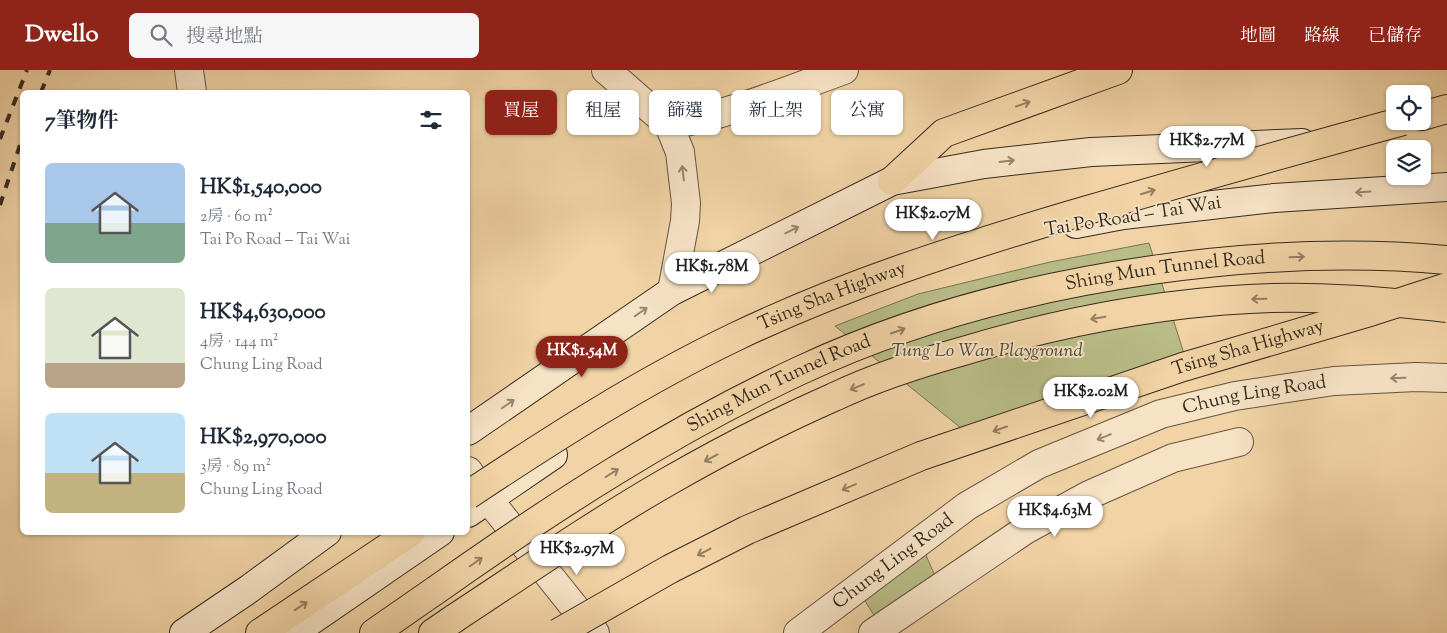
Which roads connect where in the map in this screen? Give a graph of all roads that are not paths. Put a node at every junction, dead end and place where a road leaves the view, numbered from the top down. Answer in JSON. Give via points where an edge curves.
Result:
{"nodes":[{"id":1,"x":189,"y":70,"type":"edge"},
{"id":2,"x":606,"y":70,"type":"edge"},
{"id":3,"x":844,"y":70,"type":"edge"},
{"id":4,"x":1118,"y":70,"type":"edge"},
{"id":5,"x":192,"y":90,"type":"edge"},
{"id":6,"x":649,"y":108,"type":"edge"},
{"id":7,"x":1447,"y":109,"type":"edge"},
{"id":8,"x":1431,"y":113,"type":"edge"},
{"id":9,"x":721,"y":114,"type":"edge"},
{"id":10,"x":1447,"y":122,"type":"edge"},
{"id":11,"x":1386,"y":125,"type":"edge"},
{"id":12,"x":673,"y":135,"type":"edge"},
{"id":13,"x":892,"y":181,"type":"junction"},
{"id":14,"x":1447,"y":186,"type":"edge"},
{"id":15,"x":1447,"y":260,"type":"edge"},
{"id":16,"x":1447,"y":287,"type":"edge"},
{"id":17,"x":672,"y":290,"type":"junction"},
{"id":18,"x":1447,"y":308,"type":"edge"},
{"id":19,"x":1447,"y":378,"type":"edge"},
{"id":20,"x":470,"y":431,"type":"edge"},
{"id":21,"x":1239,"y":442,"type":"dead end"},
{"id":22,"x":470,"y":481,"type":"edge"},
{"id":23,"x":474,"y":502,"type":"edge"},
{"id":24,"x":323,"y":535,"type":"edge"},
{"id":25,"x":426,"y":535,"type":"edge"},
{"id":26,"x":427,"y":535,"type":"edge"},
{"id":27,"x":184,"y":633,"type":"edge"},
{"id":28,"x":260,"y":633,"type":"edge"},
{"id":29,"x":293,"y":633,"type":"edge"},
{"id":30,"x":374,"y":633,"type":"edge"},
{"id":31,"x":433,"y":633,"type":"edge"},
{"id":32,"x":558,"y":633,"type":"edge"},
{"id":33,"x":595,"y":633,"type":"edge"},
{"id":34,"x":798,"y":633,"type":"edge"},
{"id":35,"x":873,"y":633,"type":"edge"}],
"edges":[{"from":1,"to":5,"type":"main road"},
{"from":2,"to":6,"type":"main road"},
{"from":3,"to":9,"type":"main road"},
{"from":13,"to":4,"type":"highway","one_way":true,"via":[[944,133]]},
{"from":7,"to":8,"type":"highway"},
{"from":13,"to":10,"type":"main road","one_way":true,"via":[[1040,157],[1143,149],[1299,144],[1375,136]]},
{"from":23,"to":11,"type":"highway","name":"Tsing Sha Highway","one_way":true,"bridge":true,"via":[[570,428],[681,364],[767,322],[917,263],[1199,177]]},
{"from":17,"to":12,"type":"main road","one_way":true,"via":[[686,203],[680,152]]},
{"from":17,"to":13,"type":"main road","one_way":true},
{"from":14,"to":23,"type":"main road","name":"Tai Po Road – Tai Wai","one_way":true,"via":[[1274,198],[1123,215],[1051,228],[988,245],[872,286],[739,344],[648,395]]},
{"from":30,"to":15,"type":"highway","name":"Shing Mun Tunnel Road","one_way":true,"bridge":true,"via":[[522,529],[677,434],[803,369],[896,332],[1036,290],[1170,267],[1260,258],[1342,255]]},
{"from":16,"to":32,"type":"highway","name":"Tsing Sha Highway","one_way":true,"bridge":true,"via":[[1183,367],[921,456],[747,530],[670,569]]},
{"from":20,"to":17,"type":"main road","one_way":true},
{"from":18,"to":31,"type":"highway","name":"Shing Mun Tunnel Road","one_way":true,"bridge":true,"via":[[1302,298],[1193,304],[1063,325],[927,362],[836,396],[715,455],[582,535]]},
{"from":19,"to":34,"type":"main road","name":"Chung Ling Road","one_way":true,"via":[[1334,381],[1235,396],[1161,414],[1039,464],[967,506]]},
{"from":21,"to":35,"type":"main road","via":[[1173,458],[1089,495],[1025,530]]},
{"from":22,"to":23,"type":"main road"},
{"from":23,"to":33,"type":"main road"},
{"from":24,"to":27,"type":"main road"},
{"from":28,"to":25,"type":"highway","one_way":true},
{"from":26,"to":29,"type":"main road"}]}
